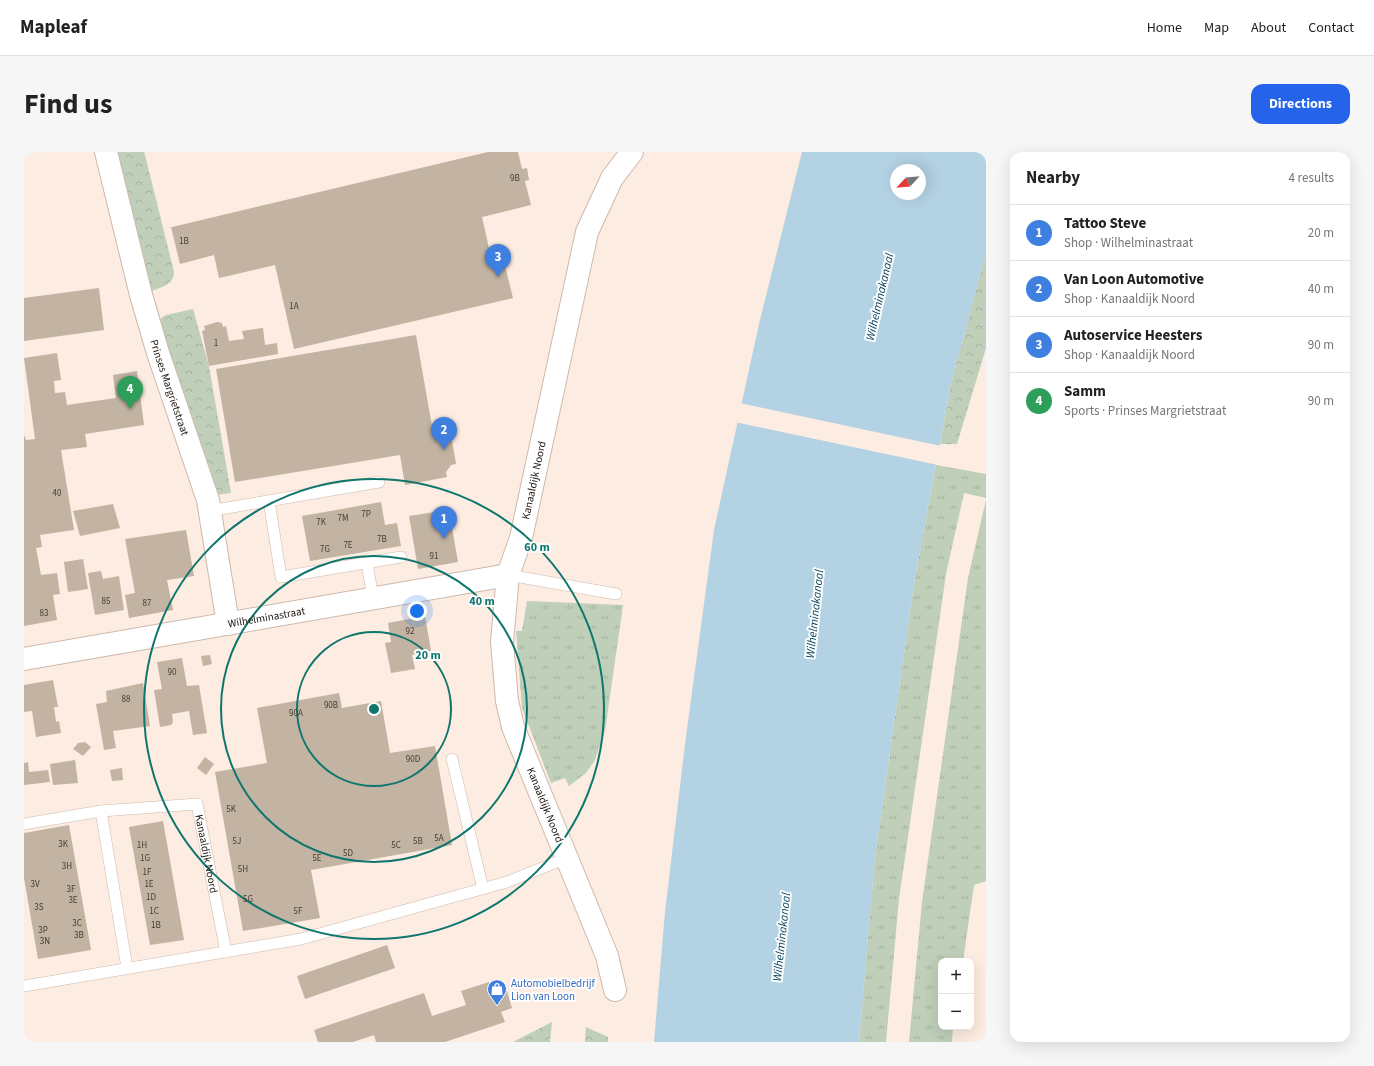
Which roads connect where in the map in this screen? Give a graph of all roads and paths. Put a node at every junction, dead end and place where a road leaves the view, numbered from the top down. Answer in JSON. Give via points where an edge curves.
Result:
{"nodes":[{"id":1,"x":106,"y":152,"type":"edge"},
{"id":2,"x":632,"y":152,"type":"edge"},
{"id":3,"x":379,"y":482,"type":"dead end"},
{"id":4,"x":268,"y":501,"type":"junction"},
{"id":5,"x":209,"y":510,"type":"junction"},
{"id":6,"x":401,"y":557,"type":"dead end"},
{"id":7,"x":367,"y":563,"type":"junction"},
{"id":8,"x":508,"y":575,"type":"junction"},
{"id":9,"x":616,"y":594,"type":"dead end"},
{"id":10,"x":373,"y":598,"type":"junction"},
{"id":11,"x":228,"y":624,"type":"junction"},
{"id":12,"x":24,"y":659,"type":"edge"},
{"id":13,"x":452,"y":759,"type":"dead end"},
{"id":14,"x":101,"y":811,"type":"junction"},
{"id":15,"x":24,"y":824,"type":"edge"},
{"id":16,"x":567,"y":858,"type":"junction"},
{"id":17,"x":483,"y":889,"type":"junction"},
{"id":18,"x":226,"y":952,"type":"junction"},
{"id":19,"x":127,"y":968,"type":"junction"},
{"id":20,"x":24,"y":986,"type":"edge"},
{"id":21,"x":615,"y":990,"type":"dead end"}],
"edges":[{"from":1,"to":5,"type":"street","name":"Prinses Margrietstraat","via":[[141,295],[208,500]]},
{"from":2,"to":8,"type":"street","name":"Kanaaldijk Noord","via":[[612,178],[588,232],[521,538]]},
{"from":3,"to":4,"type":"lane"},
{"from":4,"to":5,"type":"lane"},
{"from":4,"to":7,"type":"lane","via":[[281,577]]},
{"from":5,"to":11,"type":"street","name":"Prinses Margrietstraat"},
{"from":6,"to":7,"type":"lane"},
{"from":7,"to":10,"type":"lane"},
{"from":8,"to":9,"type":"lane"},
{"from":8,"to":10,"type":"street","name":"Wilhelminastraat"},
{"from":8,"to":16,"type":"street","name":"Kanaaldijk Noord","via":[[502,642],[507,701],[514,727]]},
{"from":10,"to":11,"type":"street","name":"Wilhelminastraat"},
{"from":11,"to":12,"type":"street","name":"Wilhelminastraat"},
{"from":13,"to":17,"type":"lane"},
{"from":14,"to":15,"type":"lane","name":"Kanaaldijk Noord"},
{"from":14,"to":18,"type":"lane","name":"Kanaaldijk Noord","via":[[197,804]]},
{"from":14,"to":19,"type":"lane"},
{"from":16,"to":17,"type":"lane","via":[[508,882]]},
{"from":16,"to":21,"type":"street","name":"Kanaaldijk Noord","via":[[607,956]]},
{"from":17,"to":18,"type":"lane","via":[[301,939]]},
{"from":18,"to":19,"type":"lane"},
{"from":19,"to":20,"type":"lane"}]}
